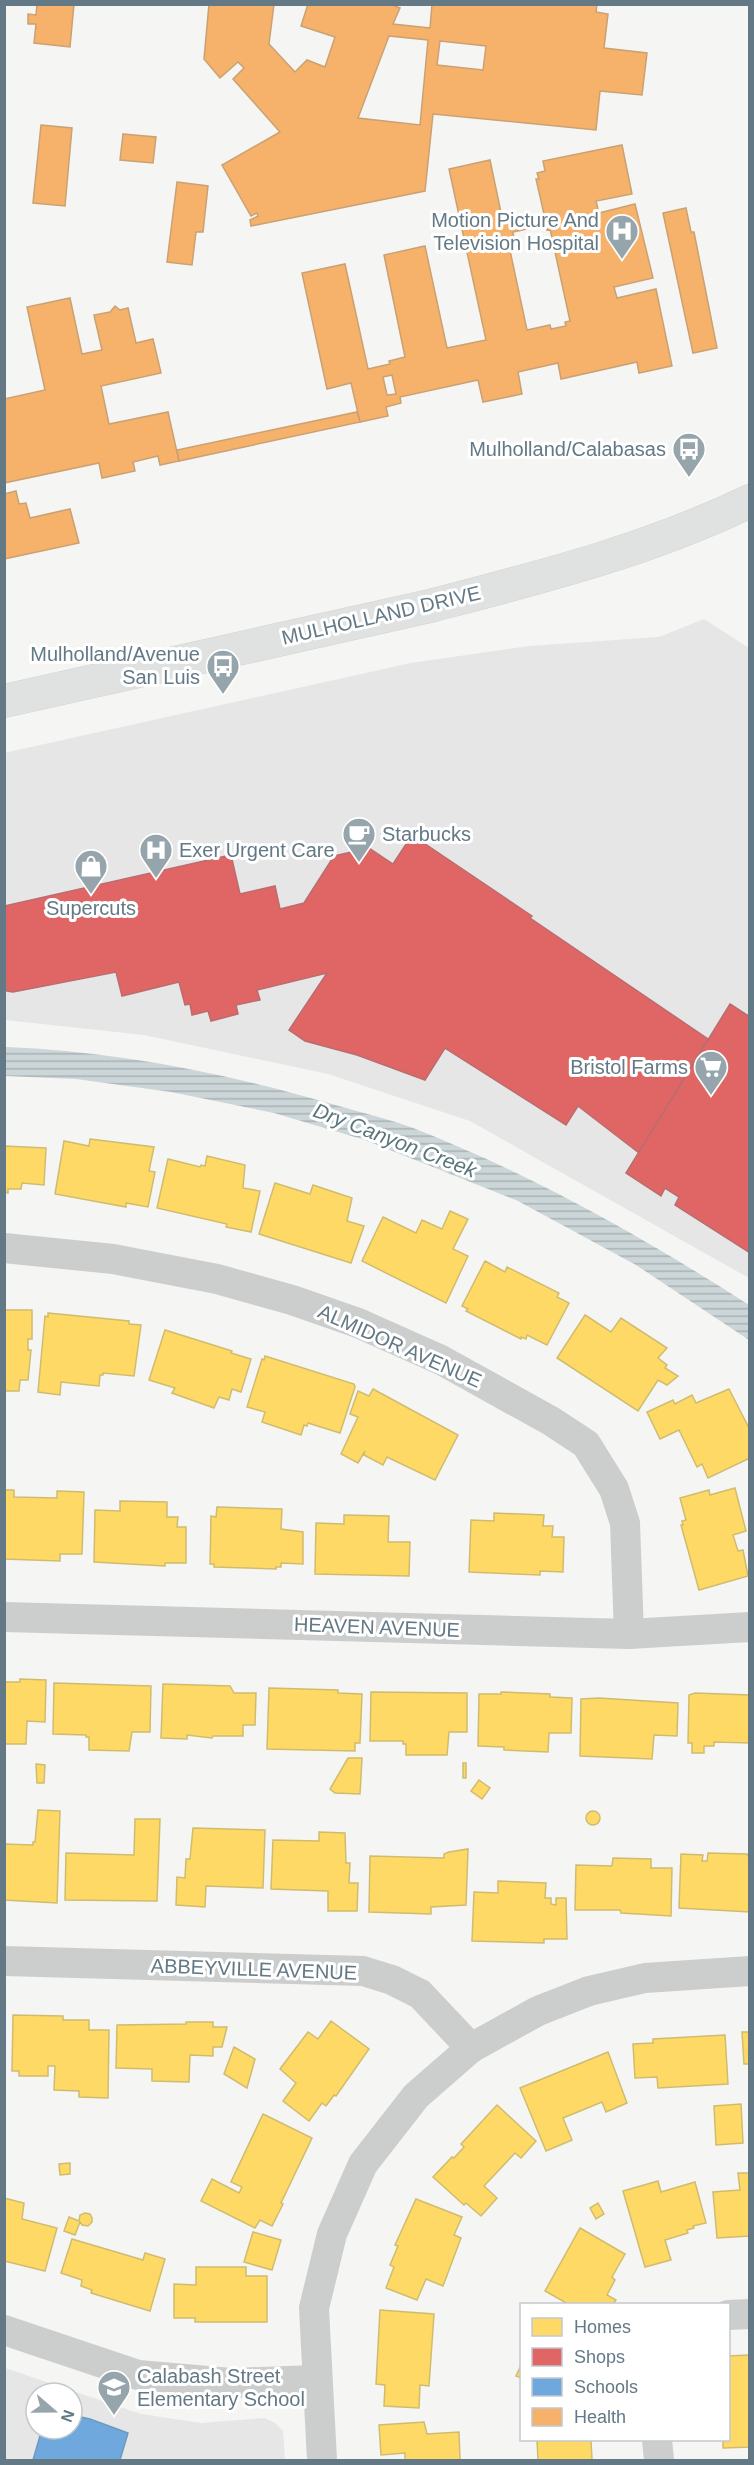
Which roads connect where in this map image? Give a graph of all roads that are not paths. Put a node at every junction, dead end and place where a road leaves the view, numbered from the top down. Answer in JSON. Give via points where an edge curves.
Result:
{"nodes":[{"id":1,"x":750,"y":501,"type":"edge"},
{"id":2,"x":4,"y":701,"type":"edge"},
{"id":3,"x":4,"y":1248,"type":"edge"},
{"id":4,"x":4,"y":1617,"type":"edge"},
{"id":5,"x":750,"y":1627,"type":"edge"},
{"id":6,"x":629,"y":1634,"type":"junction"},
{"id":7,"x":4,"y":1961,"type":"edge"},
{"id":8,"x":750,"y":1971,"type":"edge"},
{"id":9,"x":471,"y":2048,"type":"junction"},
{"id":10,"x":750,"y":2314,"type":"edge"},
{"id":11,"x":730,"y":2315,"type":"edge"},
{"id":12,"x":4,"y":2330,"type":"edge"},
{"id":13,"x":316,"y":2379,"type":"junction"},
{"id":14,"x":657,"y":2441,"type":"edge"},
{"id":15,"x":322,"y":2460,"type":"edge"},
{"id":16,"x":658,"y":2460,"type":"edge"}],
"edges":[{"from":1,"to":2,"type":"main road","name":"MULHOLLAND DRIVE","via":[[615,556],[490,590]]},
{"from":3,"to":6,"type":"street","name":"ALMIDOR AVENUE","via":[[113,1259],[292,1300],[358,1323],[441,1360],[551,1421],[586,1444],[614,1489],[625,1522]]},
{"from":4,"to":6,"type":"street","name":"HEAVEN AVENUE"},
{"from":5,"to":6,"type":"street","name":"HEAVEN AVENUE"},
{"from":7,"to":9,"type":"street","name":"ABBEYVILLE AVENUE","via":[[363,1971],[420,1994]]},
{"from":8,"to":9,"type":"street","via":[[645,1978],[590,1991],[538,2011]]},
{"from":9,"to":13,"type":"street","via":[[417,2096],[363,2164],[332,2234],[314,2308]]},
{"from":10,"to":11,"type":"street"},
{"from":12,"to":13,"type":"street","via":[[138,2375],[231,2383]]},
{"from":13,"to":15,"type":"street"},
{"from":14,"to":16,"type":"street"}]}
